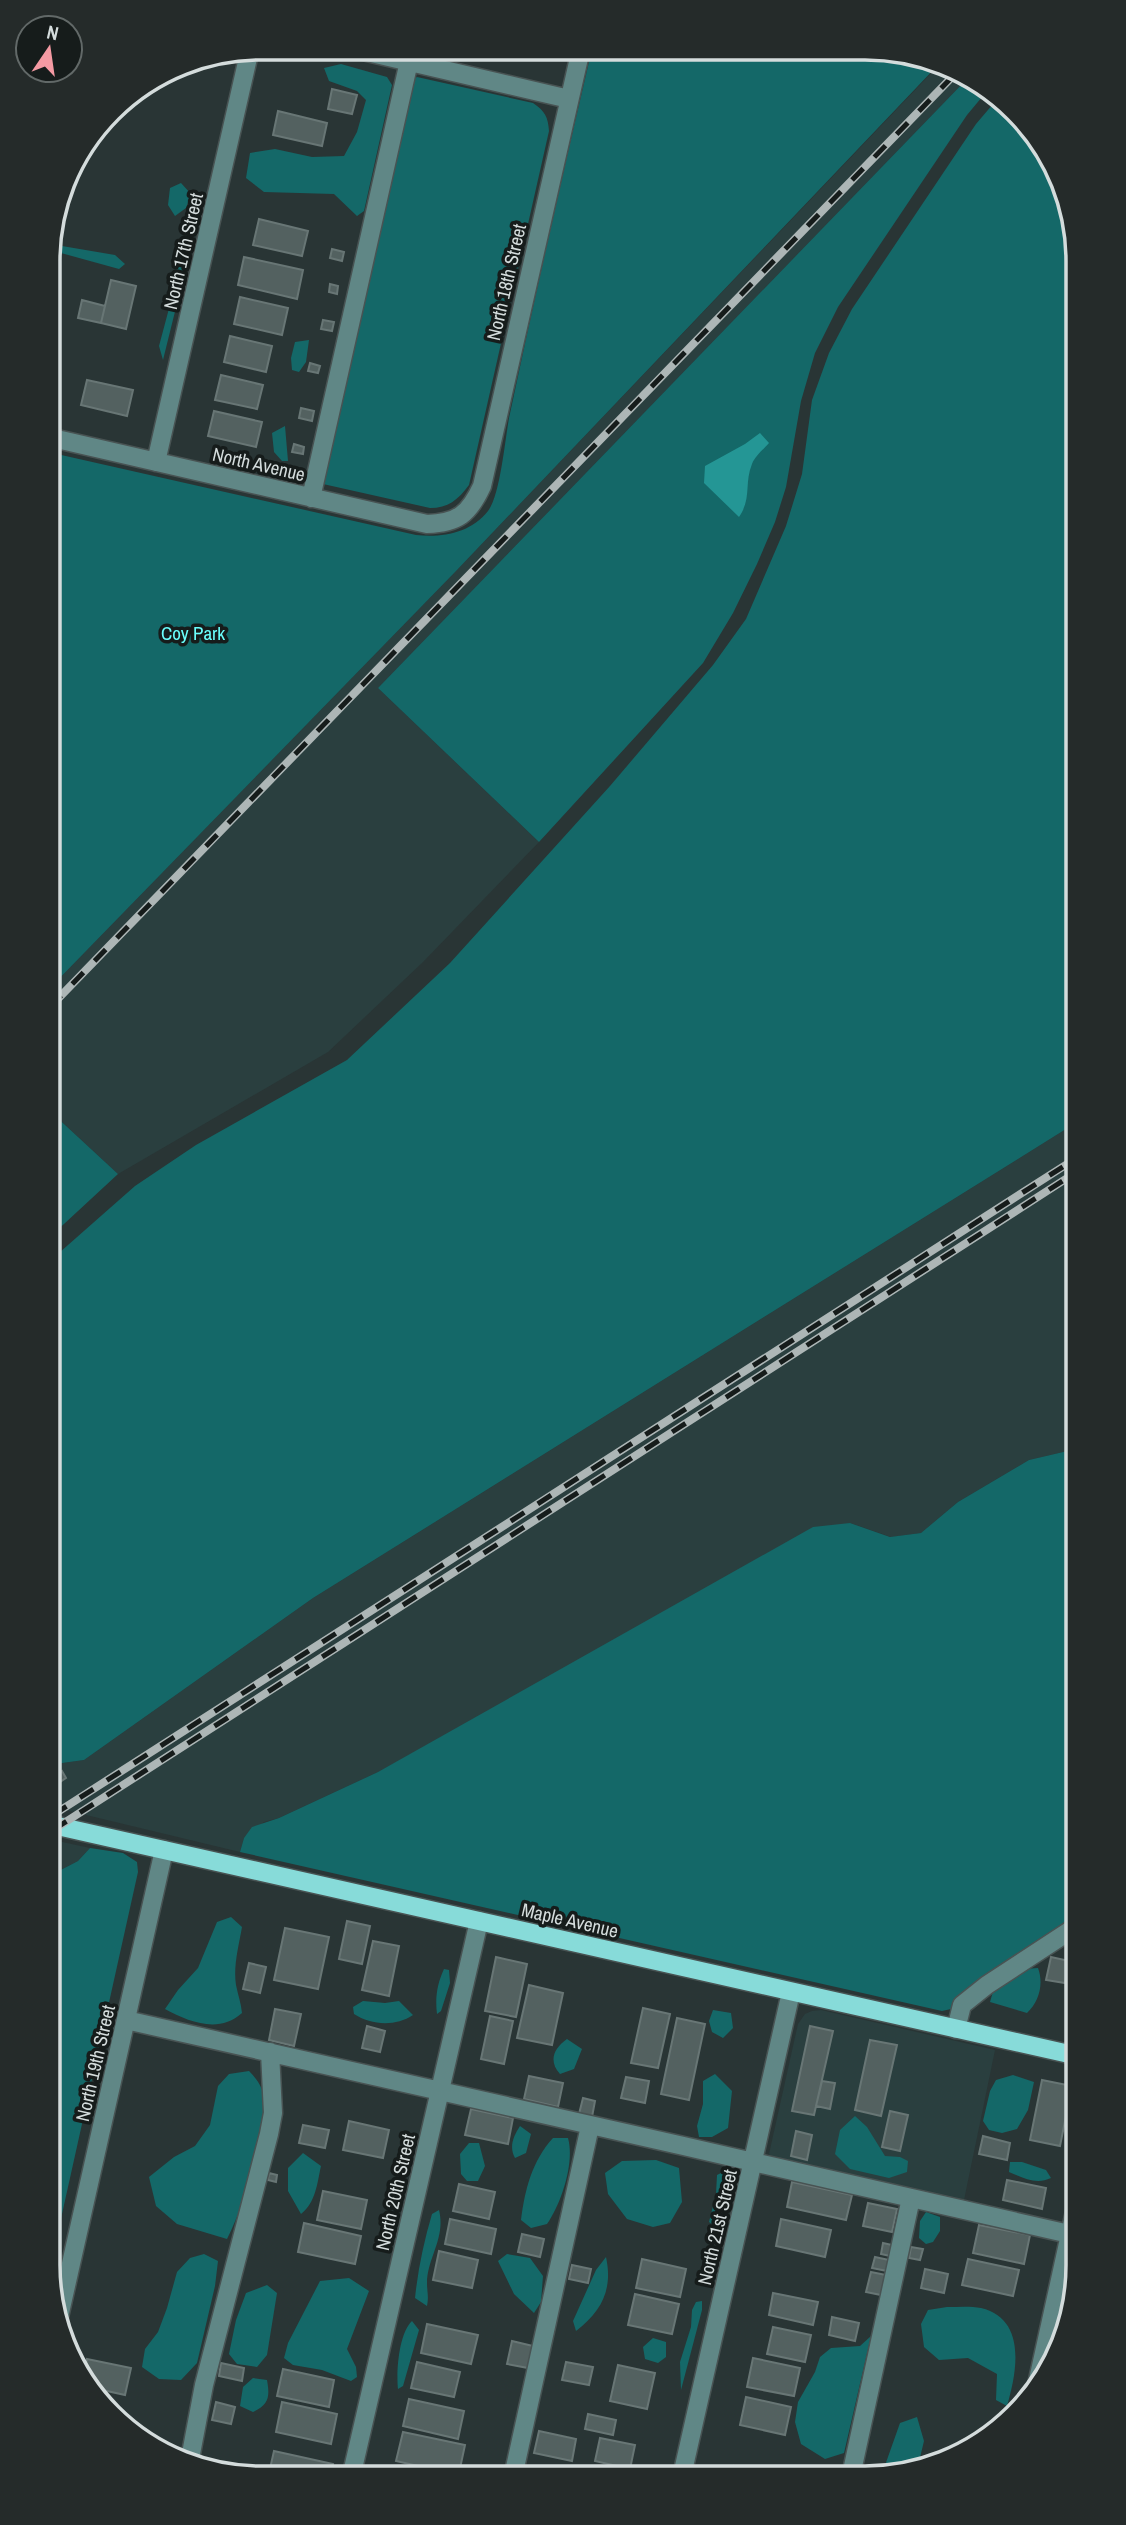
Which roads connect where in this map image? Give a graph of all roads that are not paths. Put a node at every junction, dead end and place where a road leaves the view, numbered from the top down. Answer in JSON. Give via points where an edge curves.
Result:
{"nodes":[{"id":1,"x":247,"y":60,"type":"edge"},
{"id":2,"x":409,"y":60,"type":"edge"},
{"id":3,"x":428,"y":60,"type":"edge"},
{"id":4,"x":578,"y":60,"type":"edge"},
{"id":5,"x":569,"y":99,"type":"junction"},
{"id":6,"x":60,"y":440,"type":"edge"},
{"id":7,"x":156,"y":462,"type":"junction"},
{"id":8,"x":311,"y":498,"type":"junction"},
{"id":9,"x":460,"y":517,"type":"joint"},
{"id":10,"x":60,"y":1827,"type":"edge"},
{"id":11,"x":164,"y":1850,"type":"junction"},
{"id":12,"x":479,"y":1921,"type":"junction"},
{"id":13,"x":1066,"y":1933,"type":"edge"},
{"id":14,"x":791,"y":1992,"type":"junction"},
{"id":15,"x":126,"y":2020,"type":"junction"},
{"id":16,"x":956,"y":2029,"type":"junction"},
{"id":17,"x":270,"y":2052,"type":"junction"},
{"id":18,"x":1066,"y":2054,"type":"edge"},
{"id":19,"x":440,"y":2091,"type":"junction"},
{"id":20,"x":590,"y":2126,"type":"junction"},
{"id":21,"x":753,"y":2161,"type":"junction"},
{"id":22,"x":911,"y":2198,"type":"junction"},
{"id":23,"x":1066,"y":2233,"type":"edge"},
{"id":24,"x":1066,"y":2267,"type":"edge"},
{"id":25,"x":63,"y":2300,"type":"edge"},
{"id":26,"x":1044,"y":2356,"type":"edge"},
{"id":27,"x":191,"y":2453,"type":"edge"},
{"id":28,"x":354,"y":2466,"type":"edge"},
{"id":29,"x":515,"y":2466,"type":"edge"},
{"id":30,"x":684,"y":2466,"type":"edge"},
{"id":31,"x":853,"y":2466,"type":"edge"}],
"edges":[{"from":1,"to":7,"type":"street","name":"North 17th Street"},
{"from":2,"to":8,"type":"street"},
{"from":3,"to":5,"type":"street"},
{"from":4,"to":5,"type":"street","name":"North 18th Street"},
{"from":5,"to":9,"type":"street","name":"North 18th Street","via":[[482,486],[474,504]]},
{"from":6,"to":7,"type":"street","name":"North Avenue"},
{"from":7,"to":8,"type":"street","name":"North Avenue"},
{"from":8,"to":9,"type":"street","name":"North Avenue","via":[[427,524]]},
{"from":10,"to":11,"type":"main road","name":"Maple Avenue"},
{"from":11,"to":12,"type":"main road","name":"Maple Avenue"},
{"from":11,"to":15,"type":"street","name":"North 19th Street"},
{"from":12,"to":14,"type":"main road","name":"Maple Avenue"},
{"from":12,"to":19,"type":"street","name":"North 20th Street"},
{"from":13,"to":16,"type":"street","via":[[962,2005]]},
{"from":14,"to":16,"type":"main road","name":"Maple Avenue"},
{"from":14,"to":21,"type":"street","name":"North 21st Street"},
{"from":15,"to":17,"type":"street"},
{"from":15,"to":25,"type":"street","name":"North 19th Street"},
{"from":16,"to":18,"type":"main road","name":"Maple Avenue"},
{"from":17,"to":19,"type":"street"},
{"from":17,"to":27,"type":"street","via":[[273,2113],[269,2134],[204,2385]]},
{"from":19,"to":20,"type":"street"},
{"from":19,"to":28,"type":"street","name":"North 20th Street"},
{"from":20,"to":21,"type":"street"},
{"from":20,"to":29,"type":"street"},
{"from":21,"to":22,"type":"street"},
{"from":21,"to":30,"type":"street","name":"North 21st Street"},
{"from":22,"to":23,"type":"street"},
{"from":22,"to":31,"type":"street"},
{"from":24,"to":26,"type":"street"}]}
